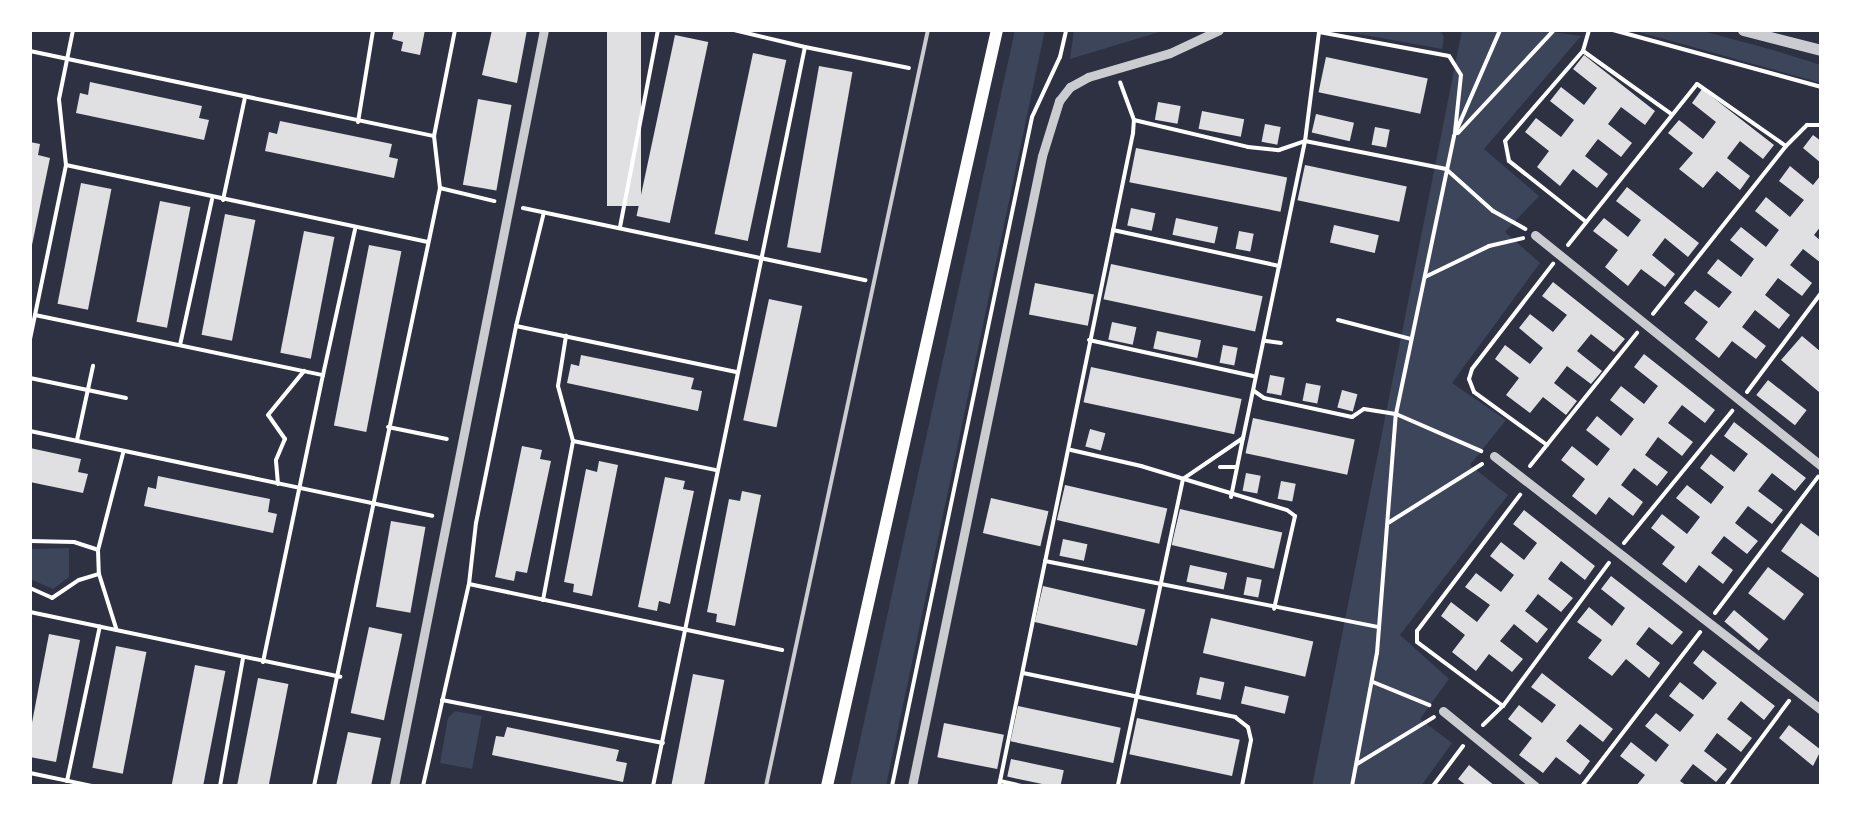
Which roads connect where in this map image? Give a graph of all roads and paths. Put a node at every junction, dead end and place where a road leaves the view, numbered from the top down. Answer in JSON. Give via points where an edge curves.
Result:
{"nodes":[{"id":1,"x":73,"y":30,"type":"edge"},
{"id":2,"x":373,"y":30,"type":"edge"},
{"id":3,"x":455,"y":30,"type":"edge"},
{"id":4,"x":544,"y":30,"type":"edge"},
{"id":5,"x":658,"y":30,"type":"edge"},
{"id":6,"x":734,"y":30,"type":"edge"},
{"id":7,"x":928,"y":30,"type":"edge"},
{"id":8,"x":994,"y":30,"type":"edge"},
{"id":9,"x":1066,"y":30,"type":"edge"},
{"id":10,"x":1219,"y":30,"type":"edge"},
{"id":11,"x":1500,"y":30,"type":"edge"},
{"id":12,"x":1554,"y":30,"type":"edge"},
{"id":13,"x":1589,"y":30,"type":"edge"},
{"id":14,"x":1613,"y":30,"type":"edge"},
{"id":15,"x":1743,"y":30,"type":"edge"},
{"id":16,"x":1319,"y":32,"type":"edge"},
{"id":17,"x":805,"y":47,"type":"junction"},
{"id":18,"x":1583,"y":50,"type":"junction"},
{"id":19,"x":1821,"y":50,"type":"edge"},
{"id":20,"x":30,"y":51,"type":"edge"},
{"id":21,"x":67,"y":59,"type":"junction"},
{"id":22,"x":1114,"y":67,"type":"junction"},
{"id":23,"x":919,"y":70,"type":"junction"},
{"id":24,"x":1821,"y":88,"type":"edge"},
{"id":25,"x":244,"y":98,"type":"junction"},
{"id":26,"x":1670,"y":113,"type":"junction"},
{"id":27,"x":1134,"y":120,"type":"junction"},
{"id":28,"x":358,"y":122,"type":"junction"},
{"id":29,"x":1821,"y":125,"type":"edge"},
{"id":30,"x":434,"y":136,"type":"junction"},
{"id":31,"x":1454,"y":136,"type":"junction"},
{"id":32,"x":1305,"y":142,"type":"junction"},
{"id":33,"x":1786,"y":146,"type":"junction"},
{"id":34,"x":66,"y":165,"type":"junction"},
{"id":35,"x":1446,"y":169,"type":"junction"},
{"id":36,"x":440,"y":188,"type":"junction"},
{"id":37,"x":212,"y":198,"type":"junction"},
{"id":38,"x":487,"y":200,"type":"dead end"},
{"id":39,"x":223,"y":201,"type":"junction"},
{"id":40,"x":531,"y":210,"type":"dead end"},
{"id":41,"x":544,"y":212,"type":"junction"},
{"id":42,"x":1586,"y":222,"type":"junction"},
{"id":43,"x":620,"y":228,"type":"junction"},
{"id":44,"x":355,"y":229,"type":"junction"},
{"id":45,"x":1112,"y":230,"type":"junction"},
{"id":46,"x":1535,"y":236,"type":"junction"},
{"id":47,"x":428,"y":242,"type":"junction"},
{"id":48,"x":763,"y":257,"type":"junction"},
{"id":49,"x":1558,"y":257,"type":"junction"},
{"id":50,"x":1279,"y":266,"type":"junction"},
{"id":51,"x":1424,"y":278,"type":"junction"},
{"id":52,"x":872,"y":282,"type":"junction"},
{"id":53,"x":35,"y":315,"type":"junction"},
{"id":54,"x":1338,"y":320,"type":"dead end"},
{"id":55,"x":1644,"y":325,"type":"junction"},
{"id":56,"x":516,"y":326,"type":"junction"},
{"id":57,"x":566,"y":336,"type":"junction"},
{"id":58,"x":30,"y":339,"type":"edge"},
{"id":59,"x":1411,"y":339,"type":"junction"},
{"id":60,"x":1089,"y":340,"type":"junction"},
{"id":61,"x":1266,"y":341,"type":"junction"},
{"id":62,"x":1281,"y":343,"type":"dead end"},
{"id":63,"x":180,"y":344,"type":"junction"},
{"id":64,"x":93,"y":366,"type":"dead end"},
{"id":65,"x":304,"y":371,"type":"junction"},
{"id":66,"x":736,"y":372,"type":"junction"},
{"id":67,"x":323,"y":375,"type":"junction"},
{"id":68,"x":1253,"y":376,"type":"junction"},
{"id":69,"x":30,"y":378,"type":"edge"},
{"id":70,"x":88,"y":390,"type":"junction"},
{"id":71,"x":1254,"y":392,"type":"junction"},
{"id":72,"x":126,"y":398,"type":"dead end"},
{"id":73,"x":1396,"y":414,"type":"junction"},
{"id":74,"x":388,"y":427,"type":"junction"},
{"id":75,"x":30,"y":431,"type":"edge"},
{"id":76,"x":1243,"y":438,"type":"junction"},
{"id":77,"x":77,"y":441,"type":"junction"},
{"id":78,"x":460,"y":441,"type":"junction"},
{"id":79,"x":573,"y":441,"type":"junction"},
{"id":80,"x":1548,"y":445,"type":"junction"},
{"id":81,"x":1069,"y":449,"type":"junction"},
{"id":82,"x":124,"y":450,"type":"junction"},
{"id":83,"x":1494,"y":456,"type":"junction"},
{"id":84,"x":1220,"y":466,"type":"dead end"},
{"id":85,"x":1821,"y":466,"type":"edge"},
{"id":86,"x":1237,"y":467,"type":"junction"},
{"id":87,"x":717,"y":470,"type":"junction"},
{"id":88,"x":1182,"y":478,"type":"junction"},
{"id":89,"x":1525,"y":480,"type":"junction"},
{"id":90,"x":278,"y":484,"type":"junction"},
{"id":91,"x":296,"y":487,"type":"junction"},
{"id":92,"x":1231,"y":496,"type":"junction"},
{"id":93,"x":372,"y":503,"type":"junction"},
{"id":94,"x":422,"y":514,"type":"dead end"},
{"id":95,"x":462,"y":521,"type":"dead end"},
{"id":96,"x":476,"y":523,"type":"junction"},
{"id":97,"x":1386,"y":525,"type":"junction"},
{"id":98,"x":30,"y":541,"type":"edge"},
{"id":99,"x":98,"y":550,"type":"junction"},
{"id":100,"x":1045,"y":561,"type":"junction"},
{"id":101,"x":99,"y":574,"type":"junction"},
{"id":102,"x":469,"y":584,"type":"junction"},
{"id":103,"x":1158,"y":584,"type":"junction"},
{"id":104,"x":30,"y":588,"type":"edge"},
{"id":105,"x":543,"y":600,"type":"junction"},
{"id":106,"x":1274,"y":610,"type":"junction"},
{"id":107,"x":30,"y":612,"type":"edge"},
{"id":108,"x":100,"y":626,"type":"junction"},
{"id":109,"x":1378,"y":627,"type":"junction"},
{"id":110,"x":687,"y":628,"type":"junction"},
{"id":111,"x":116,"y":630,"type":"junction"},
{"id":112,"x":792,"y":652,"type":"junction"},
{"id":113,"x":242,"y":658,"type":"junction"},
{"id":114,"x":263,"y":662,"type":"junction"},
{"id":115,"x":1022,"y":672,"type":"junction"},
{"id":116,"x":340,"y":677,"type":"junction"},
{"id":117,"x":1373,"y":682,"type":"junction"},
{"id":118,"x":1797,"y":691,"type":"junction"},
{"id":119,"x":1136,"y":696,"type":"junction"},
{"id":120,"x":442,"y":700,"type":"junction"},
{"id":121,"x":1503,"y":706,"type":"dead end"},
{"id":122,"x":1821,"y":710,"type":"edge"},
{"id":123,"x":1443,"y":711,"type":"junction"},
{"id":124,"x":662,"y":743,"type":"junction"},
{"id":125,"x":1357,"y":764,"type":"junction"},
{"id":126,"x":30,"y":773,"type":"edge"},
{"id":127,"x":67,"y":781,"type":"junction"},
{"id":128,"x":999,"y":784,"type":"edge"},
{"id":129,"x":92,"y":786,"type":"edge"},
{"id":130,"x":220,"y":786,"type":"edge"},
{"id":131,"x":314,"y":786,"type":"edge"},
{"id":132,"x":394,"y":786,"type":"edge"},
{"id":133,"x":423,"y":786,"type":"edge"},
{"id":134,"x":653,"y":786,"type":"edge"},
{"id":135,"x":766,"y":786,"type":"edge"},
{"id":136,"x":827,"y":786,"type":"edge"},
{"id":137,"x":892,"y":786,"type":"edge"},
{"id":138,"x":912,"y":786,"type":"edge"},
{"id":139,"x":1022,"y":786,"type":"edge"},
{"id":140,"x":1118,"y":786,"type":"edge"},
{"id":141,"x":1242,"y":786,"type":"edge"},
{"id":142,"x":1352,"y":786,"type":"edge"},
{"id":143,"x":1536,"y":786,"type":"edge"},
{"id":144,"x":1726,"y":786,"type":"edge"}],
"edges":[{"from":1,"to":21,"type":"path"},
{"from":2,"to":28,"type":"path"},
{"from":3,"to":30,"type":"path"},
{"from":4,"to":78,"type":"street"},
{"from":5,"to":43,"type":"path"},
{"from":6,"to":17,"type":"path"},
{"from":7,"to":23,"type":"lane"},
{"from":8,"to":136,"type":"main road"},
{"from":9,"to":137,"type":"path","via":[[1032,117]]},
{"from":10,"to":22,"type":"street","via":[[1170,53]]},
{"from":11,"to":31,"type":"path"},
{"from":12,"to":31,"type":"path"},
{"from":13,"to":18,"type":"path"},
{"from":14,"to":24,"type":"path"},
{"from":15,"to":19,"type":"street"},
{"from":16,"to":31,"type":"path","via":[[1448,56],[1461,75]]},
{"from":16,"to":32,"type":"path"},
{"from":17,"to":23,"type":"path"},
{"from":17,"to":48,"type":"path"},
{"from":18,"to":26,"type":"path"},
{"from":18,"to":42,"type":"path","via":[[1505,141],[1505,150],[1508,161]]},
{"from":20,"to":21,"type":"path"},
{"from":21,"to":25,"type":"path"},
{"from":21,"to":34,"type":"path","via":[[59,99]]},
{"from":22,"to":27,"type":"path"},
{"from":22,"to":138,"type":"street","via":[[1070,87],[1042,156]]},
{"from":23,"to":52,"type":"lane"},
{"from":25,"to":28,"type":"path"},
{"from":25,"to":39,"type":"path"},
{"from":26,"to":33,"type":"path","via":[[1690,88],[1706,86]]},
{"from":26,"to":42,"type":"path"},
{"from":27,"to":32,"type":"path","via":[[1248,147],[1279,150]]},
{"from":27,"to":45,"type":"path"},
{"from":28,"to":30,"type":"path"},
{"from":29,"to":33,"type":"path","via":[[1807,125]]},
{"from":30,"to":36,"type":"path"},
{"from":31,"to":35,"type":"path"},
{"from":32,"to":35,"type":"path"},
{"from":32,"to":50,"type":"path"},
{"from":33,"to":55,"type":"path"},
{"from":34,"to":37,"type":"path"},
{"from":34,"to":53,"type":"path"},
{"from":35,"to":46,"type":"path"},
{"from":35,"to":51,"type":"path"},
{"from":36,"to":38,"type":"path"},
{"from":36,"to":47,"type":"path"},
{"from":37,"to":39,"type":"path"},
{"from":37,"to":63,"type":"path"},
{"from":39,"to":44,"type":"path"},
{"from":40,"to":41,"type":"path"},
{"from":41,"to":43,"type":"path"},
{"from":41,"to":56,"type":"path"},
{"from":42,"to":49,"type":"path"},
{"from":43,"to":48,"type":"path"},
{"from":44,"to":47,"type":"path"},
{"from":44,"to":67,"type":"path"},
{"from":45,"to":50,"type":"path"},
{"from":45,"to":60,"type":"path"},
{"from":46,"to":49,"type":"street"},
{"from":46,"to":51,"type":"path","via":[[1488,246]]},
{"from":47,"to":74,"type":"path"},
{"from":48,"to":52,"type":"path"},
{"from":48,"to":66,"type":"path"},
{"from":49,"to":55,"type":"street"},
{"from":49,"to":80,"type":"path","via":[[1470,379],[1474,392]]},
{"from":50,"to":61,"type":"path"},
{"from":51,"to":59,"type":"path"},
{"from":52,"to":112,"type":"lane"},
{"from":53,"to":58,"type":"path"},
{"from":53,"to":63,"type":"path"},
{"from":54,"to":59,"type":"path"},
{"from":55,"to":80,"type":"path"},
{"from":55,"to":85,"type":"street"},
{"from":56,"to":57,"type":"path"},
{"from":56,"to":96,"type":"path"},
{"from":57,"to":66,"type":"path"},
{"from":57,"to":79,"type":"path","via":[[558,386]]},
{"from":59,"to":73,"type":"path"},
{"from":60,"to":68,"type":"path"},
{"from":60,"to":81,"type":"path"},
{"from":61,"to":62,"type":"path"},
{"from":61,"to":68,"type":"path"},
{"from":63,"to":65,"type":"path"},
{"from":64,"to":70,"type":"path"},
{"from":65,"to":67,"type":"path"},
{"from":65,"to":90,"type":"path","via":[[268,415],[285,439],[276,460]]},
{"from":66,"to":87,"type":"path"},
{"from":67,"to":91,"type":"path"},
{"from":68,"to":71,"type":"path"},
{"from":69,"to":70,"type":"path"},
{"from":70,"to":72,"type":"path"},
{"from":70,"to":77,"type":"path"},
{"from":71,"to":73,"type":"path","via":[[1352,416],[1364,409]]},
{"from":71,"to":76,"type":"path"},
{"from":73,"to":83,"type":"path"},
{"from":73,"to":97,"type":"path"},
{"from":74,"to":78,"type":"path"},
{"from":74,"to":93,"type":"path"},
{"from":75,"to":77,"type":"path"},
{"from":76,"to":86,"type":"path"},
{"from":76,"to":88,"type":"path"},
{"from":77,"to":82,"type":"path"},
{"from":78,"to":132,"type":"street"},
{"from":79,"to":87,"type":"path"},
{"from":79,"to":105,"type":"path"},
{"from":80,"to":89,"type":"path"},
{"from":81,"to":88,"type":"path"},
{"from":81,"to":100,"type":"path"},
{"from":82,"to":90,"type":"path"},
{"from":82,"to":99,"type":"path"},
{"from":83,"to":89,"type":"street"},
{"from":83,"to":97,"type":"path"},
{"from":84,"to":86,"type":"path"},
{"from":86,"to":92,"type":"path"},
{"from":87,"to":110,"type":"path"},
{"from":88,"to":92,"type":"path"},
{"from":88,"to":103,"type":"path"},
{"from":89,"to":118,"type":"street"},
{"from":89,"to":121,"type":"path","via":[[1417,631],[1418,642]]},
{"from":90,"to":91,"type":"path"},
{"from":91,"to":93,"type":"path"},
{"from":91,"to":114,"type":"path"},
{"from":92,"to":106,"type":"path","via":[[1295,516]]},
{"from":93,"to":94,"type":"path"},
{"from":93,"to":116,"type":"path"},
{"from":95,"to":96,"type":"path"},
{"from":96,"to":102,"type":"path"},
{"from":97,"to":109,"type":"path"},
{"from":98,"to":99,"type":"path"},
{"from":99,"to":101,"type":"path"},
{"from":100,"to":103,"type":"path"},
{"from":100,"to":115,"type":"path"},
{"from":101,"to":104,"type":"path","via":[[52,598]]},
{"from":101,"to":111,"type":"path"},
{"from":102,"to":105,"type":"path"},
{"from":102,"to":120,"type":"path"},
{"from":103,"to":106,"type":"path"},
{"from":103,"to":119,"type":"path"},
{"from":105,"to":110,"type":"path"},
{"from":106,"to":109,"type":"path"},
{"from":107,"to":108,"type":"path"},
{"from":108,"to":111,"type":"path"},
{"from":108,"to":127,"type":"path"},
{"from":109,"to":117,"type":"path"},
{"from":110,"to":112,"type":"path"},
{"from":110,"to":124,"type":"path"},
{"from":111,"to":113,"type":"path"},
{"from":112,"to":135,"type":"lane"},
{"from":113,"to":114,"type":"path"},
{"from":113,"to":130,"type":"path"},
{"from":114,"to":116,"type":"path"},
{"from":115,"to":119,"type":"path"},
{"from":115,"to":128,"type":"path"},
{"from":116,"to":131,"type":"path"},
{"from":117,"to":123,"type":"path"},
{"from":117,"to":125,"type":"path"},
{"from":118,"to":122,"type":"street"},
{"from":118,"to":144,"type":"path"},
{"from":119,"to":140,"type":"path"},
{"from":119,"to":141,"type":"path","via":[[1235,717],[1248,727]]},
{"from":120,"to":124,"type":"path"},
{"from":120,"to":133,"type":"path"},
{"from":123,"to":125,"type":"path"},
{"from":123,"to":143,"type":"street"},
{"from":124,"to":134,"type":"path"},
{"from":125,"to":142,"type":"path"},
{"from":126,"to":127,"type":"path"},
{"from":127,"to":129,"type":"path"},
{"from":128,"to":139,"type":"path"}]}
